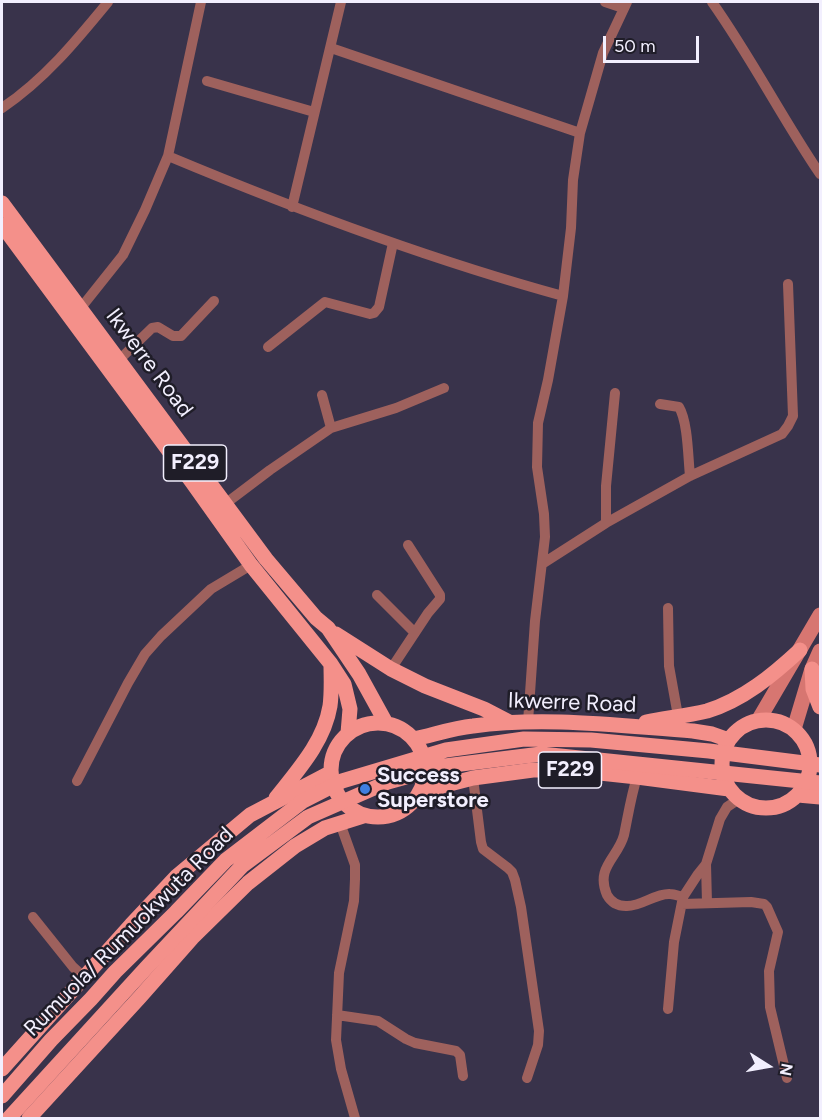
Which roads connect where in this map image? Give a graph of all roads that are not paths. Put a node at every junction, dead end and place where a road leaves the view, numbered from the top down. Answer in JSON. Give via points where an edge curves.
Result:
{"nodes":[{"id":1,"x":108,"y":2,"type":"edge"},
{"id":2,"x":201,"y":2,"type":"edge"},
{"id":3,"x":341,"y":2,"type":"edge"},
{"id":4,"x":606,"y":2,"type":"edge"},
{"id":5,"x":712,"y":2,"type":"edge"},
{"id":6,"x":625,"y":5,"type":"edge"},
{"id":7,"x":331,"y":48,"type":"junction"},
{"id":8,"x":207,"y":81,"type":"dead end"},
{"id":9,"x":2,"y":108,"type":"edge"},
{"id":10,"x":314,"y":111,"type":"junction"},
{"id":11,"x":580,"y":133,"type":"junction"},
{"id":12,"x":168,"y":156,"type":"junction"},
{"id":13,"x":820,"y":174,"type":"edge"},
{"id":14,"x":2,"y":203,"type":"edge"},
{"id":15,"x":292,"y":207,"type":"junction"},
{"id":16,"x":2,"y":225,"type":"edge"},
{"id":17,"x":393,"y":243,"type":"junction"},
{"id":18,"x":788,"y":284,"type":"dead end"},
{"id":19,"x":563,"y":296,"type":"junction"},
{"id":20,"x":214,"y":301,"type":"dead end"},
{"id":21,"x":80,"y":309,"type":"junction"},
{"id":22,"x":268,"y":347,"type":"dead end"},
{"id":23,"x":119,"y":360,"type":"junction"},
{"id":24,"x":444,"y":388,"type":"dead end"},
{"id":25,"x":615,"y":393,"type":"dead end"},
{"id":26,"x":322,"y":395,"type":"dead end"},
{"id":27,"x":660,"y":404,"type":"dead end"},
{"id":28,"x":331,"y":428,"type":"junction"},
{"id":29,"x":690,"y":476,"type":"junction"},
{"id":30,"x":225,"y":504,"type":"junction"},
{"id":31,"x":606,"y":523,"type":"junction"},
{"id":32,"x":408,"y":545,"type":"dead end"},
{"id":33,"x":251,"y":564,"type":"junction"},
{"id":34,"x":542,"y":564,"type":"junction"},
{"id":35,"x":377,"y":595,"type":"dead end"},
{"id":36,"x":668,"y":608,"type":"dead end"},
{"id":37,"x":820,"y":615,"type":"edge"},
{"id":38,"x":328,"y":628,"type":"junction"},
{"id":39,"x":414,"y":632,"type":"junction"},
{"id":40,"x":800,"y":650,"type":"junction"},
{"id":41,"x":820,"y":651,"type":"edge"},
{"id":42,"x":331,"y":664,"type":"junction"},
{"id":43,"x":391,"y":669,"type":"junction"},
{"id":44,"x":812,"y":669,"type":"junction"},
{"id":45,"x":820,"y":707,"type":"edge"},
{"id":46,"x":678,"y":716,"type":"junction"},
{"id":47,"x":759,"y":719,"type":"junction"},
{"id":48,"x":509,"y":722,"type":"junction"},
{"id":49,"x":528,"y":722,"type":"junction"},
{"id":50,"x":386,"y":723,"type":"junction"},
{"id":51,"x":623,"y":726,"type":"junction"},
{"id":52,"x":794,"y":729,"type":"junction"},
{"id":53,"x":348,"y":733,"type":"junction"},
{"id":54,"x":414,"y":739,"type":"junction"},
{"id":55,"x":729,"y":740,"type":"junction"},
{"id":56,"x":814,"y":748,"type":"edge"},
{"id":57,"x":820,"y":765,"type":"edge"},
{"id":58,"x":330,"y":773,"type":"junction"},
{"id":59,"x":637,"y":777,"type":"junction"},
{"id":60,"x":473,"y":778,"type":"junction"},
{"id":61,"x":77,"y":781,"type":"dead end"},
{"id":62,"x":820,"y":783,"type":"edge"},
{"id":63,"x":734,"y":794,"type":"junction"},
{"id":64,"x":798,"y":795,"type":"junction"},
{"id":65,"x":820,"y":797,"type":"edge"},
{"id":66,"x":416,"y":799,"type":"junction"},
{"id":67,"x":272,"y":804,"type":"junction"},
{"id":68,"x":363,"y":816,"type":"junction"},
{"id":69,"x":340,"y":823,"type":"junction"},
{"id":70,"x":705,"y":864,"type":"junction"},
{"id":71,"x":682,"y":901,"type":"junction"},
{"id":72,"x":707,"y":903,"type":"junction"},
{"id":73,"x":33,"y":917,"type":"dead end"},
{"id":74,"x":84,"y":977,"type":"junction"},
{"id":75,"x":668,"y":1009,"type":"dead end"},
{"id":76,"x":337,"y":1015,"type":"junction"},
{"id":77,"x":3,"y":1066,"type":"edge"},
{"id":78,"x":463,"y":1076,"type":"dead end"},
{"id":79,"x":527,"y":1078,"type":"dead end"},
{"id":80,"x":787,"y":1078,"type":"dead end"},
{"id":81,"x":2,"y":1096,"type":"edge"},
{"id":82,"x":9,"y":1119,"type":"edge"},
{"id":83,"x":29,"y":1119,"type":"edge"},
{"id":84,"x":355,"y":1119,"type":"edge"}],
"edges":[{"from":1,"to":9,"type":"street","via":[[70,48]]},
{"from":2,"to":12,"type":"street"},
{"from":3,"to":7,"type":"street"},
{"from":4,"to":6,"type":"street"},
{"from":5,"to":13,"type":"street"},
{"from":6,"to":11,"type":"street","via":[[603,53]]},
{"from":7,"to":10,"type":"street"},
{"from":7,"to":11,"type":"street"},
{"from":8,"to":10,"type":"street"},
{"from":10,"to":15,"type":"street"},
{"from":11,"to":19,"type":"street"},
{"from":12,"to":15,"type":"street"},
{"from":12,"to":21,"type":"street","via":[[123,255]]},
{"from":14,"to":21,"type":"main road","name":"Ikwerre Road","number":"F229"},
{"from":15,"to":17,"type":"street"},
{"from":16,"to":33,"type":"main road","name":"Ikwerre Road","number":"F229"},
{"from":17,"to":19,"type":"street"},
{"from":17,"to":22,"type":"street","via":[[379,307],[374,312],[325,302]]},
{"from":18,"to":29,"type":"street","via":[[793,416],[788,426],[782,434]]},
{"from":19,"to":34,"type":"street","via":[[538,423],[537,466],[545,537]]},
{"from":20,"to":23,"type":"street","via":[[181,336],[152,328]]},
{"from":21,"to":23,"type":"main road","name":"Ikwerre Road","number":"F229"},
{"from":23,"to":30,"type":"main road","name":"Ikwerre Road","number":"F229"},
{"from":24,"to":28,"type":"street"},
{"from":25,"to":31,"type":"street"},
{"from":26,"to":28,"type":"street"},
{"from":27,"to":29,"type":"street","via":[[679,406],[681,410]]},
{"from":28,"to":30,"type":"street"},
{"from":29,"to":31,"type":"street"},
{"from":30,"to":38,"type":"main road","name":"Ikwerre Road","number":"F229","via":[[266,559]]},
{"from":31,"to":34,"type":"street"},
{"from":32,"to":39,"type":"street","via":[[440,595]]},
{"from":33,"to":42,"type":"main road","name":"Ikwerre Road","number":"F229"},
{"from":33,"to":61,"type":"street","via":[[211,589],[145,654]]},
{"from":34,"to":49,"type":"street"},
{"from":35,"to":39,"type":"street"},
{"from":36,"to":46,"type":"street","via":[[669,666]]},
{"from":37,"to":40,"type":"main road"},
{"from":38,"to":43,"type":"main road"},
{"from":38,"to":50,"type":"main road","name":"Ikwerre Road","number":"F229"},
{"from":39,"to":43,"type":"street"},
{"from":40,"to":46,"type":"main road","via":[[759,685],[734,699]]},
{"from":40,"to":47,"type":"main road"},
{"from":41,"to":44,"type":"main road"},
{"from":42,"to":53,"type":"main road","name":"Ikwerre Road","number":"F229","via":[[344,684],[350,709]]},
{"from":42,"to":67,"type":"main road","via":[[330,705],[324,728],[308,757]]},
{"from":43,"to":48,"type":"main road"},
{"from":44,"to":45,"type":"main road"},
{"from":44,"to":52,"type":"main road"},
{"from":46,"to":51,"type":"main road"},
{"from":47,"to":52,"type":"main road","via":[[778,720]]},
{"from":47,"to":55,"type":"main road","via":[[742,726]]},
{"from":48,"to":49,"type":"main road","name":"Ikwerre Road","number":"F229"},
{"from":48,"to":54,"type":"main road","name":"Ikwerre Road","number":"F229"},
{"from":49,"to":51,"type":"main road","name":"Ikwerre Road","number":"F229"},
{"from":50,"to":53,"type":"main road","via":[[369,723]]},
{"from":50,"to":54,"type":"main road"},
{"from":51,"to":55,"type":"main road","name":"Ikwerre Road","number":"F229","via":[[693,731]]},
{"from":52,"to":56,"type":"main road"},
{"from":53,"to":58,"type":"main road","via":[[337,746]]},
{"from":54,"to":66,"type":"main road","via":[[425,766]]},
{"from":55,"to":63,"type":"main road","via":[[722,766]]},
{"from":56,"to":64,"type":"main road","via":[[804,788]]},
{"from":57,"to":81,"type":"main road","name":"Rumuola/ Rumuokwuta Road","bridge":true,"via":[[591,740],[524,739],[446,750],[342,781],[303,801],[226,860],[51,1040]]},
{"from":58,"to":67,"type":"main road"},
{"from":58,"to":68,"type":"main road","via":[[343,803]]},
{"from":59,"to":60,"type":"main road","number":"F229","via":[[533,770]]},
{"from":59,"to":63,"type":"main road","number":"F229"},
{"from":59,"to":71,"type":"street","via":[[623,838],[605,871],[607,894],[611,902],[622,906],[665,894]]},
{"from":60,"to":66,"type":"main road","number":"F229","via":[[441,786]]},
{"from":60,"to":79,"type":"street","via":[[483,849],[512,872],[521,907],[539,1031]]},
{"from":62,"to":82,"type":"main road","name":"Rumuola/ Rumuokwuta Road","bridge":true,"via":[[542,754],[445,766],[388,782],[308,817],[242,866]]},
{"from":63,"to":64,"type":"main road","via":[[764,808],[783,805]]},
{"from":63,"to":70,"type":"street","via":[[720,819]]},
{"from":64,"to":65,"type":"main road"},
{"from":66,"to":68,"type":"main road","number":"F229","via":[[395,815]]},
{"from":67,"to":74,"type":"main road","via":[[250,815],[177,876]]},
{"from":68,"to":69,"type":"main road"},
{"from":69,"to":76,"type":"street","via":[[355,865],[355,879],[339,973]]},
{"from":69,"to":83,"type":"main road","via":[[295,846],[248,883],[192,938]]},
{"from":70,"to":71,"type":"street"},
{"from":70,"to":72,"type":"street"},
{"from":71,"to":72,"type":"street"},
{"from":71,"to":75,"type":"street"},
{"from":72,"to":80,"type":"street","via":[[751,902],[767,907],[778,932],[770,971],[770,1007]]},
{"from":73,"to":74,"type":"street"},
{"from":74,"to":77,"type":"main road"},
{"from":76,"to":78,"type":"street","via":[[378,1021],[415,1043],[456,1051]]},
{"from":76,"to":84,"type":"street","via":[[341,1070]]}]}
